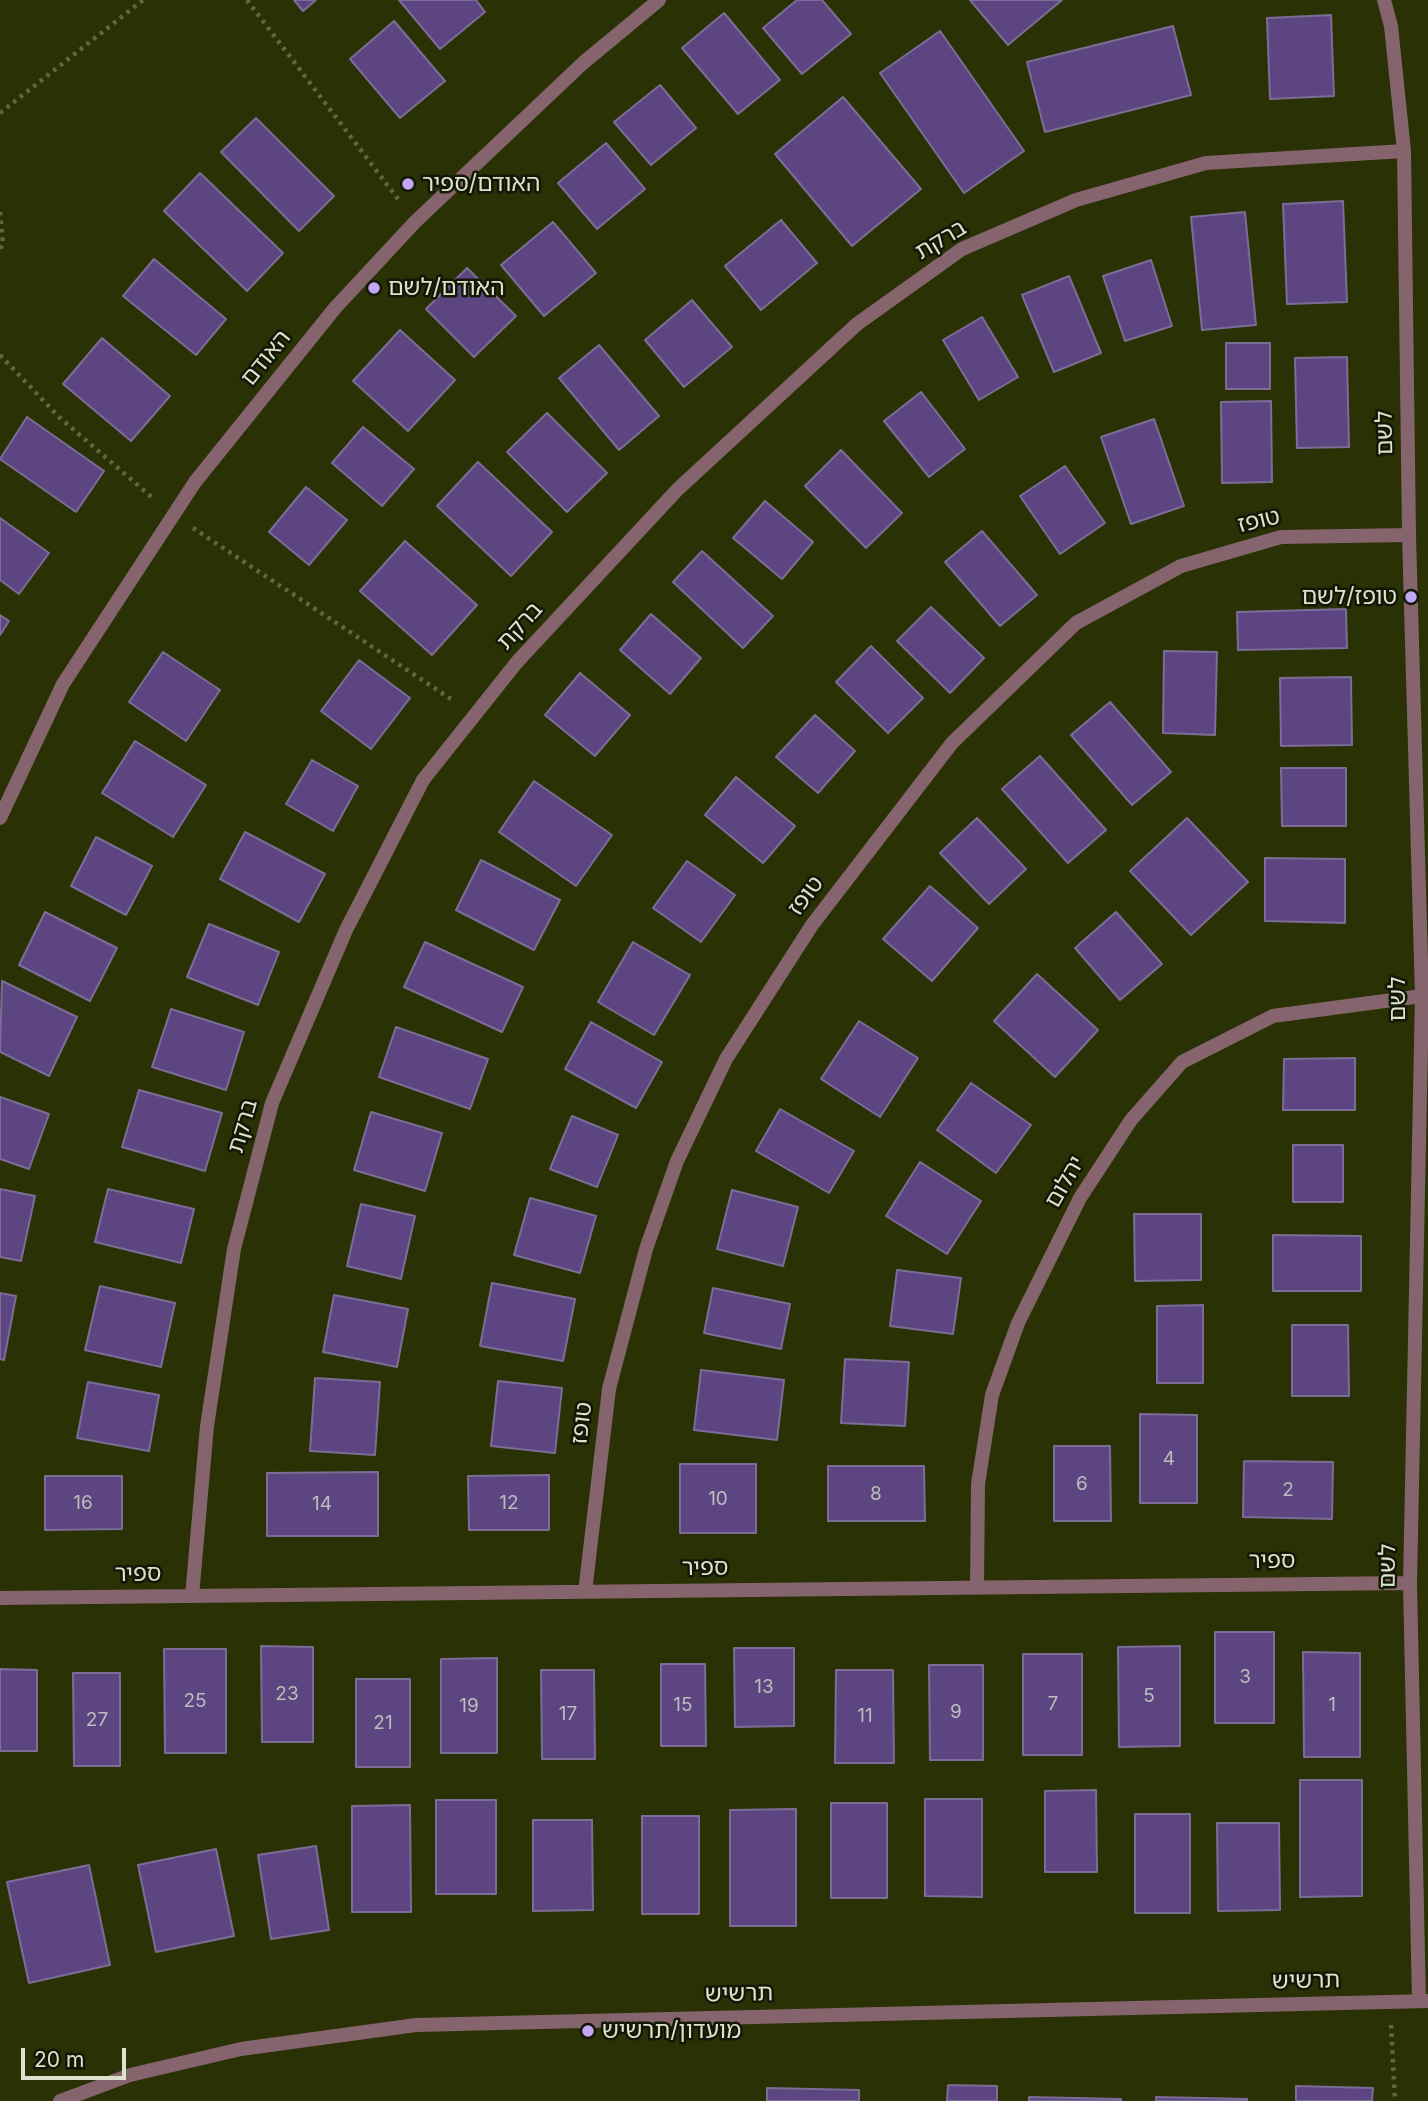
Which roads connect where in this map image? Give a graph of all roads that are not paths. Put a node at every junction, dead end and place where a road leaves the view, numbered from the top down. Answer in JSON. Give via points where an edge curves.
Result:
{"nodes":[{"id":1,"x":659,"y":0,"type":"edge"},
{"id":2,"x":1384,"y":0,"type":"edge"},
{"id":3,"x":1405,"y":151,"type":"junction"},
{"id":4,"x":1409,"y":535,"type":"junction"},
{"id":5,"x":0,"y":818,"type":"edge"},
{"id":6,"x":1422,"y":996,"type":"junction"},
{"id":7,"x":1410,"y":1583,"type":"junction"},
{"id":8,"x":977,"y":1587,"type":"junction"},
{"id":9,"x":584,"y":1592,"type":"junction"},
{"id":10,"x":192,"y":1596,"type":"junction"},
{"id":11,"x":0,"y":1598,"type":"edge"},
{"id":12,"x":1424,"y":2001,"type":"edge"},
{"id":13,"x":60,"y":2101,"type":"edge"}],
"edges":[{"from":1,"to":5,"type":"street","name":"האודם","via":[[583,64],[415,222],[335,308],[195,482],[63,684]]},
{"from":2,"to":3,"type":"street","name":"לשם"},
{"from":3,"to":4,"type":"street","name":"לשם"},
{"from":3,"to":10,"type":"street","name":"ברקת","via":[[1206,163],[1076,200],[962,249],[857,324],[678,489],[517,662],[423,780],[346,930],[272,1103],[234,1249],[207,1426]]},
{"from":4,"to":6,"type":"street","name":"לשם"},
{"from":4,"to":9,"type":"street","name":"טופז","via":[[1281,537],[1181,566],[1076,623],[952,743],[812,925],[726,1059],[677,1161],[646,1249],[609,1389]]},
{"from":6,"to":7,"type":"street","name":"לשם"},
{"from":6,"to":8,"type":"street","name":"יהלום","via":[[1273,1016],[1182,1062],[1131,1119],[1080,1198],[1018,1323],[992,1395],[978,1484]]},
{"from":7,"to":8,"type":"street","name":"ספיר"},
{"from":7,"to":12,"type":"street","name":"לשם"},
{"from":8,"to":9,"type":"street","name":"ספיר"},
{"from":9,"to":10,"type":"street","name":"ספיר"},
{"from":10,"to":11,"type":"street","name":"ספיר"},
{"from":12,"to":13,"type":"street","name":"תרשיש","via":[[416,2025],[241,2049],[130,2075]]}]}
